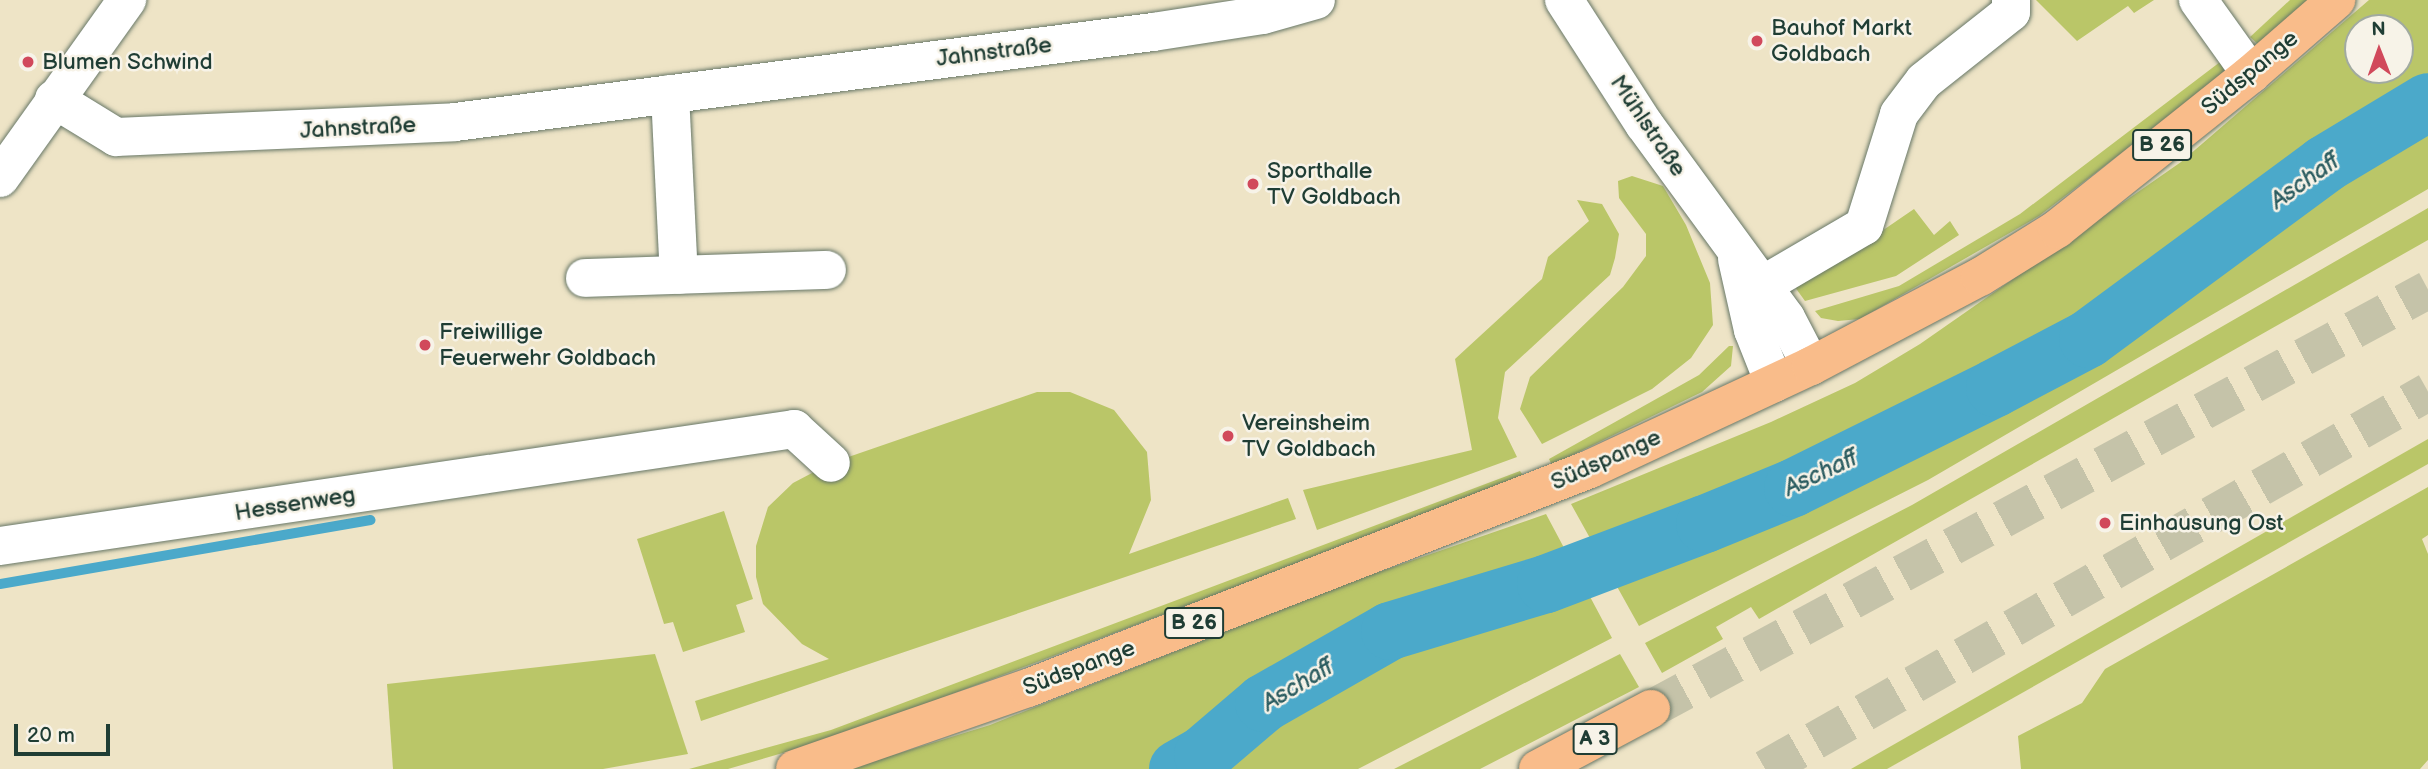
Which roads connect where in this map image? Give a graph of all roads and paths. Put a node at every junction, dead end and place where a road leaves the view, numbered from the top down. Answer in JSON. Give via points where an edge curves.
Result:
{"nodes":[{"id":1,"x":127,"y":0,"type":"edge"},
{"id":2,"x":1316,"y":0,"type":"edge"},
{"id":3,"x":1564,"y":0,"type":"edge"},
{"id":4,"x":2011,"y":0,"type":"edge"},
{"id":5,"x":2198,"y":0,"type":"edge"},
{"id":6,"x":2336,"y":0,"type":"edge"},
{"id":7,"x":2251,"y":74,"type":"junction"},
{"id":8,"x":670,"y":94,"type":"junction"},
{"id":9,"x":54,"y":99,"type":"junction"},
{"id":10,"x":0,"y":178,"type":"edge"},
{"id":11,"x":1735,"y":250,"type":"junction"},
{"id":12,"x":827,"y":270,"type":"dead end"},
{"id":13,"x":679,"y":275,"type":"junction"},
{"id":14,"x":585,"y":278,"type":"dead end"},
{"id":15,"x":1763,"y":285,"type":"junction"},
{"id":16,"x":1811,"y":366,"type":"junction"},
{"id":17,"x":1774,"y":383,"type":"junction"},
{"id":18,"x":831,"y":463,"type":"dead end"},
{"id":19,"x":0,"y":546,"type":"edge"},
{"id":20,"x":1651,"y":709,"type":"tunnel mouth"},
{"id":21,"x":795,"y":769,"type":"edge"},
{"id":22,"x":1538,"y":769,"type":"edge"}],
"edges":[{"from":1,"to":9,"type":"street"},
{"from":2,"to":8,"type":"street","name":"Jahnstraße","via":[[1263,15],[1153,32]]},
{"from":3,"to":11,"type":"street","name":"Mühlstraße","via":[[1644,124]]},
{"from":4,"to":15,"type":"street","via":[[2011,12],[1924,81],[1899,114],[1864,226]]},
{"from":5,"to":7,"type":"street"},
{"from":6,"to":7,"type":"main road","name":"Südspange","number":"B 26"},
{"from":7,"to":16,"type":"main road","name":"Südspange","number":"B 26","via":[[2057,229],[1980,277]]},
{"from":8,"to":9,"type":"street","name":"Jahnstraße","via":[[455,122],[117,137]]},
{"from":8,"to":13,"type":"street"},
{"from":9,"to":10,"type":"street"},
{"from":11,"to":15,"type":"street","name":"Mühlstraße"},
{"from":11,"to":17,"type":"street","name":"Mühlstraße","via":[[1753,330]]},
{"from":12,"to":13,"type":"street"},
{"from":13,"to":14,"type":"street"},
{"from":15,"to":16,"type":"street","name":"Mühlstraße"},
{"from":16,"to":17,"type":"main road","name":"Südspange","number":"B 26"},
{"from":17,"to":21,"type":"main road","name":"Südspange","number":"B 26","via":[[1577,474],[1028,688]]},
{"from":18,"to":19,"type":"street","name":"Hessenweg","via":[[794,429]]},
{"from":20,"to":22,"type":"main road","number":"A 3"}]}
